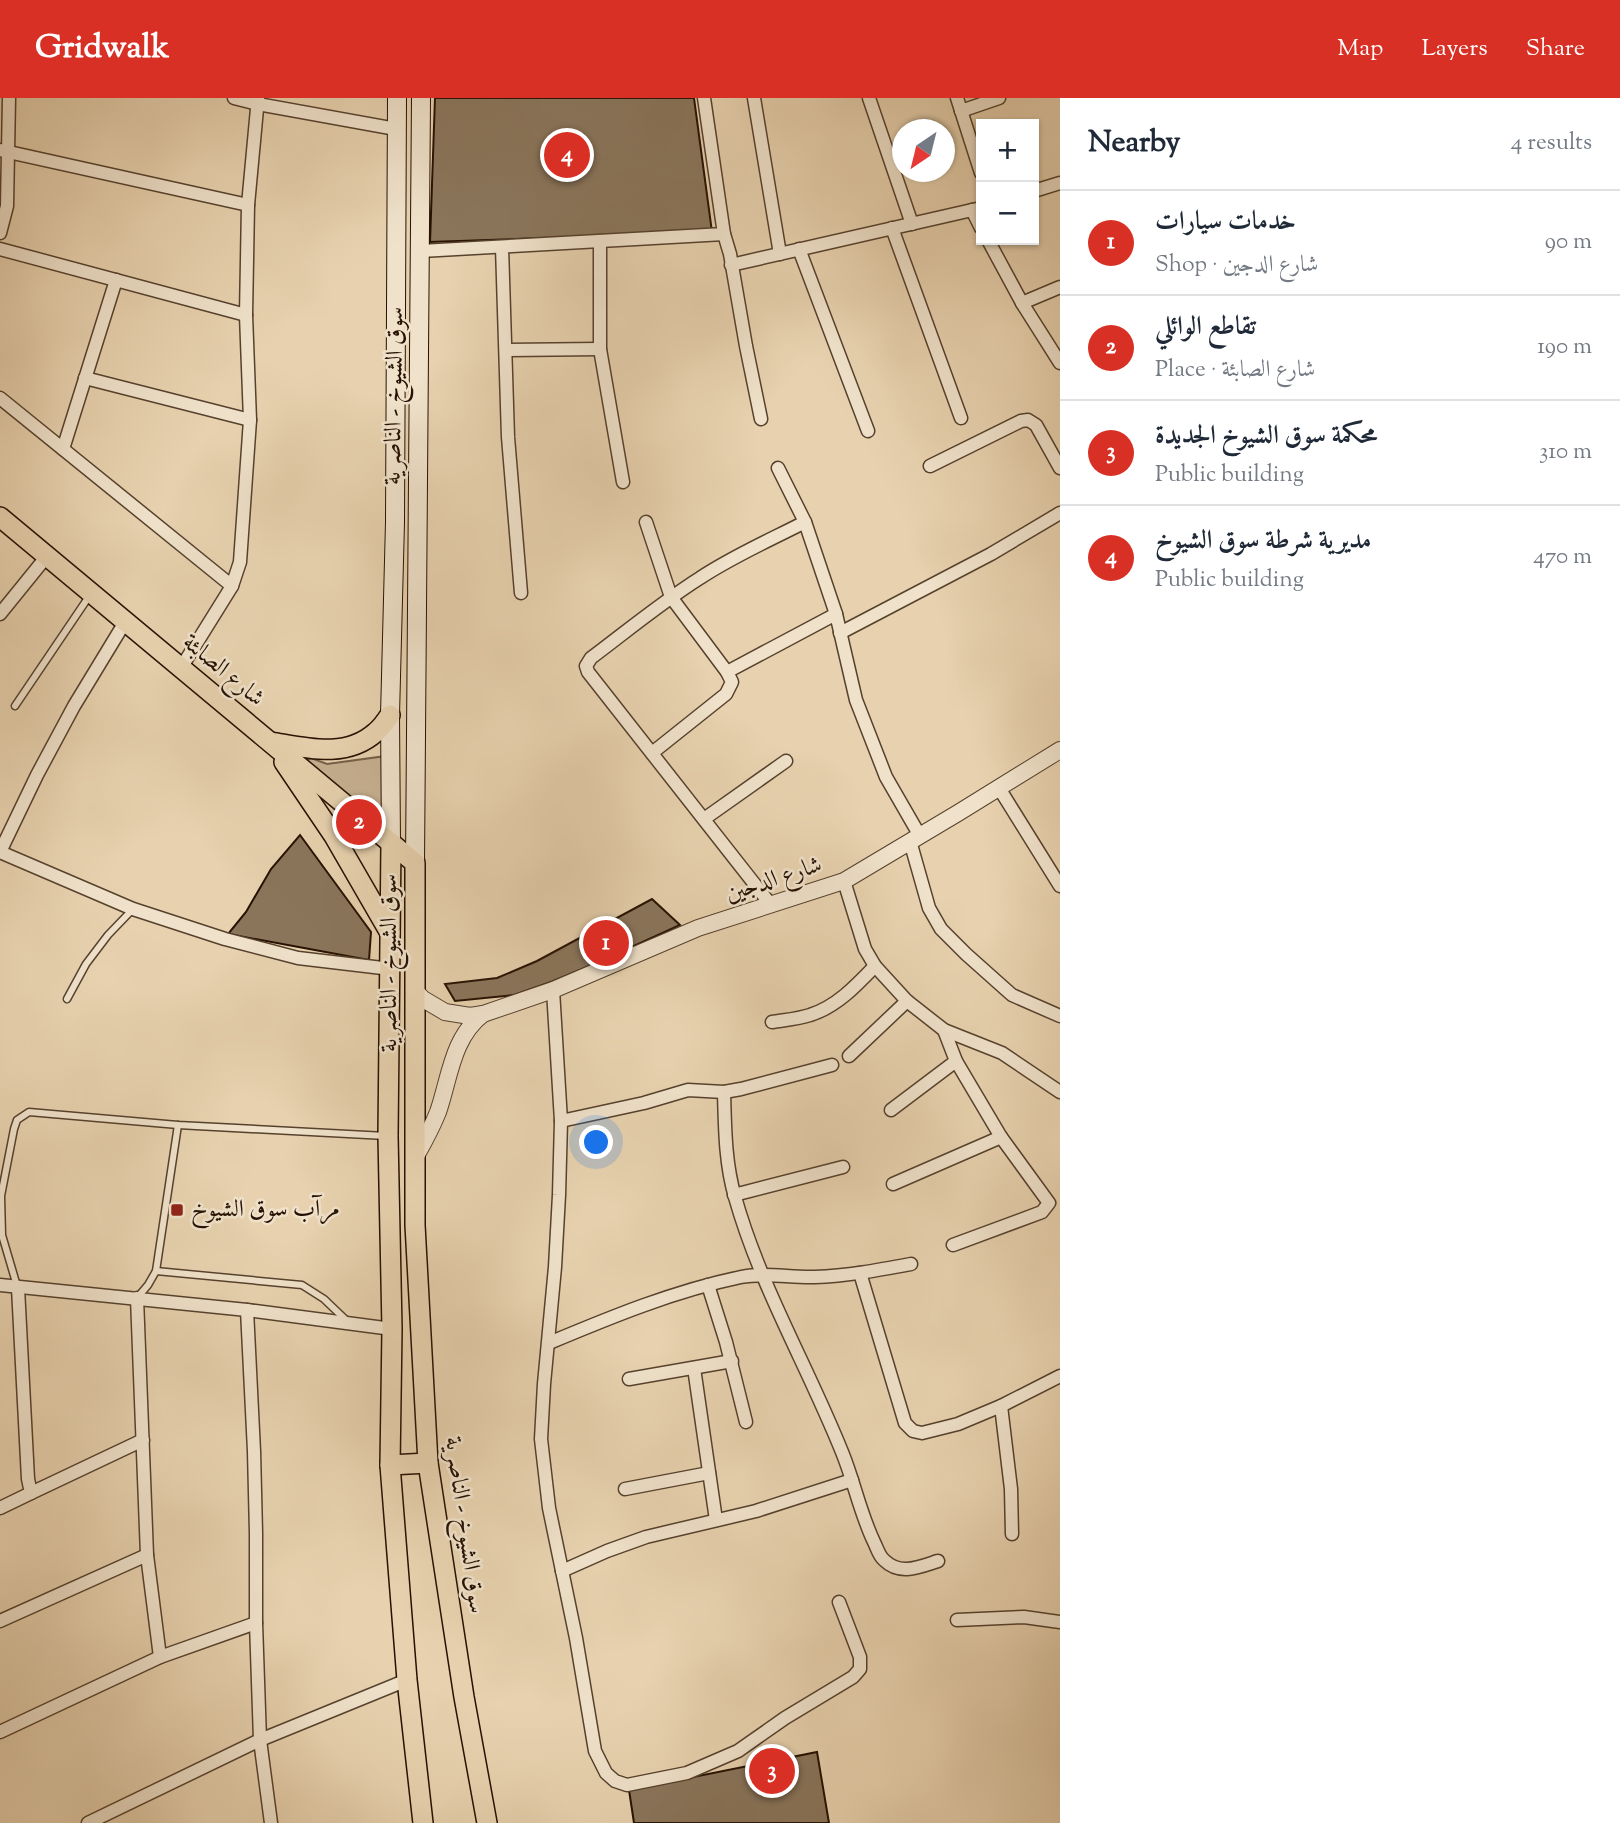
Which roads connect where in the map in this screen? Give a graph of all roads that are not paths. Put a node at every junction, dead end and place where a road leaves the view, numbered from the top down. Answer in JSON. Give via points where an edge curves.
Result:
{"nodes":[{"id":1,"x":9,"y":98,"type":"edge"},
{"id":2,"x":234,"y":98,"type":"edge"},
{"id":3,"x":397,"y":98,"type":"edge"},
{"id":4,"x":421,"y":98,"type":"edge"},
{"id":5,"x":704,"y":98,"type":"edge"},
{"id":6,"x":754,"y":98,"type":"edge"},
{"id":7,"x":869,"y":98,"type":"edge"},
{"id":8,"x":957,"y":98,"type":"edge"},
{"id":9,"x":999,"y":98,"type":"edge"},
{"id":10,"x":258,"y":101,"type":"edge"},
{"id":11,"x":961,"y":111,"type":"junction"},
{"id":12,"x":396,"y":129,"type":"junction"},
{"id":13,"x":4,"y":151,"type":"edge"},
{"id":14,"x":976,"y":158,"type":"edge"},
{"id":15,"x":1060,"y":183,"type":"edge"},
{"id":16,"x":1039,"y":189,"type":"edge"},
{"id":17,"x":248,"y":205,"type":"junction"},
{"id":18,"x":976,"y":209,"type":"edge"},
{"id":19,"x":912,"y":224,"type":"junction"},
{"id":20,"x":892,"y":228,"type":"junction"},
{"id":21,"x":0,"y":233,"type":"edge"},
{"id":22,"x":724,"y":234,"type":"junction"},
{"id":23,"x":600,"y":241,"type":"junction"},
{"id":24,"x":991,"y":245,"type":"edge"},
{"id":25,"x":502,"y":247,"type":"junction"},
{"id":26,"x":0,"y":249,"type":"edge"},
{"id":27,"x":799,"y":249,"type":"junction"},
{"id":28,"x":421,"y":251,"type":"junction"},
{"id":29,"x":780,"y":254,"type":"junction"},
{"id":30,"x":732,"y":265,"type":"junction"},
{"id":31,"x":116,"y":280,"type":"junction"},
{"id":32,"x":1060,"y":287,"type":"edge"},
{"id":33,"x":1022,"y":303,"type":"junction"},
{"id":34,"x":246,"y":314,"type":"junction"},
{"id":35,"x":600,"y":349,"type":"junction"},
{"id":36,"x":506,"y":351,"type":"junction"},
{"id":37,"x":1060,"y":363,"type":"edge"},
{"id":38,"x":85,"y":378,"type":"junction"},
{"id":39,"x":0,"y":398,"type":"edge"},
{"id":40,"x":961,"y":418,"type":"dead end"},
{"id":41,"x":761,"y":419,"type":"dead end"},
{"id":42,"x":250,"y":420,"type":"junction"},
{"id":43,"x":868,"y":431,"type":"dead end"},
{"id":44,"x":63,"y":449,"type":"junction"},
{"id":45,"x":930,"y":466,"type":"dead end"},
{"id":46,"x":778,"y":468,"type":"dead end"},
{"id":47,"x":1060,"y":468,"type":"edge"},
{"id":48,"x":623,"y":482,"type":"dead end"},
{"id":49,"x":1060,"y":513,"type":"edge"},
{"id":50,"x":0,"y":517,"type":"edge"},
{"id":51,"x":646,"y":522,"type":"dead end"},
{"id":52,"x":805,"y":522,"type":"junction"},
{"id":53,"x":47,"y":556,"type":"junction"},
{"id":54,"x":232,"y":586,"type":"junction"},
{"id":55,"x":92,"y":593,"type":"junction"},
{"id":56,"x":521,"y":593,"type":"dead end"},
{"id":57,"x":671,"y":597,"type":"junction"},
{"id":58,"x":0,"y":614,"type":"edge"},
{"id":59,"x":836,"y":614,"type":"junction"},
{"id":60,"x":125,"y":622,"type":"junction"},
{"id":61,"x":840,"y":633,"type":"junction"},
{"id":62,"x":181,"y":668,"type":"junction"},
{"id":63,"x":727,"y":672,"type":"junction"},
{"id":64,"x":15,"y":706,"type":"dead end"},
{"id":65,"x":390,"y":715,"type":"junction"},
{"id":66,"x":269,"y":741,"type":"junction"},
{"id":67,"x":652,"y":753,"type":"junction"},
{"id":68,"x":1058,"y":755,"type":"edge"},
{"id":69,"x":786,"y":761,"type":"dead end"},
{"id":70,"x":999,"y":788,"type":"junction"},
{"id":71,"x":704,"y":819,"type":"junction"},
{"id":72,"x":915,"y":839,"type":"junction"},
{"id":73,"x":391,"y":843,"type":"junction"},
{"id":74,"x":0,"y":852,"type":"edge"},
{"id":75,"x":415,"y":863,"type":"junction"},
{"id":76,"x":844,"y":880,"type":"junction"},
{"id":77,"x":1060,"y":886,"type":"edge"},
{"id":78,"x":771,"y":905,"type":"junction"},
{"id":79,"x":133,"y":909,"type":"junction"},
{"id":80,"x":391,"y":935,"type":"junction"},
{"id":81,"x":875,"y":966,"type":"junction"},
{"id":82,"x":391,"y":969,"type":"junction"},
{"id":83,"x":414,"y":990,"type":"junction"},
{"id":84,"x":553,"y":990,"type":"junction"},
{"id":85,"x":67,"y":999,"type":"dead end"},
{"id":86,"x":906,"y":1001,"type":"junction"},
{"id":87,"x":482,"y":1014,"type":"junction"},
{"id":88,"x":1060,"y":1016,"type":"edge"},
{"id":89,"x":772,"y":1022,"type":"dead end"},
{"id":90,"x":944,"y":1030,"type":"junction"},
{"id":91,"x":849,"y":1056,"type":"dead end"},
{"id":92,"x":956,"y":1061,"type":"junction"},
{"id":93,"x":832,"y":1065,"type":"dead end"},
{"id":94,"x":724,"y":1092,"type":"junction"},
{"id":95,"x":1060,"y":1092,"type":"edge"},
{"id":96,"x":891,"y":1110,"type":"dead end"},
{"id":97,"x":561,"y":1121,"type":"junction"},
{"id":98,"x":178,"y":1125,"type":"junction"},
{"id":99,"x":388,"y":1136,"type":"junction"},
{"id":100,"x":1001,"y":1137,"type":"junction"},
{"id":101,"x":416,"y":1156,"type":"junction"},
{"id":102,"x":843,"y":1167,"type":"dead end"},
{"id":103,"x":893,"y":1184,"type":"dead end"},
{"id":104,"x":734,"y":1195,"type":"junction"},
{"id":105,"x":953,"y":1245,"type":"dead end"},
{"id":106,"x":911,"y":1264,"type":"dead end"},
{"id":107,"x":156,"y":1271,"type":"junction"},
{"id":108,"x":860,"y":1273,"type":"junction"},
{"id":109,"x":763,"y":1276,"type":"junction"},
{"id":110,"x":0,"y":1285,"type":"edge"},
{"id":111,"x":708,"y":1285,"type":"junction"},
{"id":112,"x":18,"y":1287,"type":"junction"},
{"id":113,"x":137,"y":1298,"type":"junction"},
{"id":114,"x":247,"y":1310,"type":"junction"},
{"id":115,"x":349,"y":1323,"type":"junction"},
{"id":116,"x":391,"y":1329,"type":"junction"},
{"id":117,"x":549,"y":1343,"type":"junction"},
{"id":118,"x":732,"y":1361,"type":"junction"},
{"id":119,"x":694,"y":1368,"type":"junction"},
{"id":120,"x":1060,"y":1376,"type":"edge"},
{"id":121,"x":629,"y":1379,"type":"dead end"},
{"id":122,"x":1001,"y":1406,"type":"junction"},
{"id":123,"x":746,"y":1422,"type":"dead end"},
{"id":124,"x":143,"y":1440,"type":"junction"},
{"id":125,"x":428,"y":1463,"type":"junction"},
{"id":126,"x":390,"y":1465,"type":"junction"},
{"id":127,"x":709,"y":1473,"type":"junction"},
{"id":128,"x":852,"y":1480,"type":"junction"},
{"id":129,"x":625,"y":1489,"type":"dead end"},
{"id":130,"x":31,"y":1493,"type":"junction"},
{"id":131,"x":0,"y":1508,"type":"edge"},
{"id":132,"x":716,"y":1520,"type":"junction"},
{"id":133,"x":1012,"y":1534,"type":"dead end"},
{"id":134,"x":148,"y":1555,"type":"junction"},
{"id":135,"x":938,"y":1561,"type":"dead end"},
{"id":136,"x":562,"y":1571,"type":"junction"},
{"id":137,"x":839,"y":1602,"type":"dead end"},
{"id":138,"x":957,"y":1620,"type":"dead end"},
{"id":139,"x":0,"y":1621,"type":"edge"},
{"id":140,"x":1060,"y":1622,"type":"edge"},
{"id":141,"x":256,"y":1623,"type":"junction"},
{"id":142,"x":160,"y":1657,"type":"junction"},
{"id":143,"x":407,"y":1680,"type":"junction"},
{"id":144,"x":0,"y":1732,"type":"edge"},
{"id":145,"x":260,"y":1740,"type":"junction"},
{"id":146,"x":110,"y":1818,"type":"edge"},
{"id":147,"x":88,"y":1823,"type":"edge"},
{"id":148,"x":271,"y":1823,"type":"edge"},
{"id":149,"x":423,"y":1823,"type":"edge"},
{"id":150,"x":487,"y":1823,"type":"edge"}],
"edges":[{"from":1,"to":13,"type":"street"},
{"from":2,"to":10,"type":"street"},
{"from":3,"to":12,"type":"main road","name":"سوق الشيوخ - الناصرية"},
{"from":4,"to":28,"type":"main road","name":"سوق الشيوخ - الناصرية"},
{"from":5,"to":22,"type":"street"},
{"from":6,"to":29,"type":"street"},
{"from":7,"to":19,"type":"street"},
{"from":8,"to":11,"type":"street"},
{"from":9,"to":11,"type":"street"},
{"from":10,"to":12,"type":"street"},
{"from":10,"to":17,"type":"street"},
{"from":11,"to":14,"type":"street"},
{"from":12,"to":65,"type":"main road","name":"سوق الشيوخ - الناصرية"},
{"from":13,"to":17,"type":"street"},
{"from":13,"to":21,"type":"street","via":[[7,206]]},
{"from":15,"to":16,"type":"street"},
{"from":17,"to":34,"type":"street"},
{"from":18,"to":19,"type":"street"},
{"from":19,"to":20,"type":"street"},
{"from":20,"to":27,"type":"street"},
{"from":20,"to":40,"type":"street"},
{"from":22,"to":23,"type":"street"},
{"from":22,"to":30,"type":"street"},
{"from":23,"to":25,"type":"street"},
{"from":23,"to":35,"type":"street"},
{"from":24,"to":33,"type":"street"},
{"from":25,"to":28,"type":"street"},
{"from":25,"to":36,"type":"street"},
{"from":26,"to":31,"type":"street"},
{"from":27,"to":29,"type":"street"},
{"from":27,"to":43,"type":"street"},
{"from":28,"to":75,"type":"main road","name":"سوق الشيوخ - الناصرية"},
{"from":29,"to":30,"type":"street"},
{"from":30,"to":41,"type":"street"},
{"from":31,"to":34,"type":"street"},
{"from":31,"to":38,"type":"street"},
{"from":32,"to":33,"type":"street"},
{"from":33,"to":37,"type":"street"},
{"from":34,"to":42,"type":"street"},
{"from":35,"to":36,"type":"street"},
{"from":35,"to":48,"type":"street"},
{"from":36,"to":56,"type":"street"},
{"from":38,"to":42,"type":"street"},
{"from":38,"to":44,"type":"street"},
{"from":39,"to":44,"type":"street"},
{"from":42,"to":54,"type":"street","via":[[240,562]]},
{"from":44,"to":54,"type":"street"},
{"from":45,"to":47,"type":"street","via":[[1028,420]]},
{"from":46,"to":52,"type":"street"},
{"from":49,"to":61,"type":"street"},
{"from":50,"to":53,"type":"main road","name":"شارع الصابئة"},
{"from":51,"to":57,"type":"street"},
{"from":52,"to":57,"type":"street","via":[[726,562]]},
{"from":52,"to":59,"type":"street"},
{"from":53,"to":55,"type":"main road","name":"شارع الصابئة"},
{"from":53,"to":58,"type":"street"},
{"from":54,"to":62,"type":"street"},
{"from":55,"to":60,"type":"main road","name":"شارع الصابئة"},
{"from":55,"to":64,"type":"lane"},
{"from":57,"to":63,"type":"street"},
{"from":57,"to":67,"type":"street","via":[[586,666]]},
{"from":59,"to":61,"type":"street"},
{"from":59,"to":63,"type":"street"},
{"from":60,"to":62,"type":"main road","name":"شارع الصابئة"},
{"from":60,"to":74,"type":"street","via":[[74,706]]},
{"from":61,"to":72,"type":"street","via":[[856,700]]},
{"from":62,"to":66,"type":"main road","name":"شارع الصابئة"},
{"from":63,"to":67,"type":"street","via":[[732,682],[726,694]]},
{"from":65,"to":66,"type":"main road","via":[[377,732],[339,750]]},
{"from":65,"to":73,"type":"main road","name":"سوق الشيوخ - الناصرية"},
{"from":66,"to":73,"type":"main road","name":"شارع الصابئة"},
{"from":66,"to":80,"type":"main road","via":[[334,836]]},
{"from":67,"to":71,"type":"street"},
{"from":68,"to":70,"type":"street","name":"شارع الدجين"},
{"from":69,"to":71,"type":"street"},
{"from":70,"to":72,"type":"street","name":"شارع الدجين"},
{"from":70,"to":77,"type":"street"},
{"from":71,"to":78,"type":"street"},
{"from":72,"to":76,"type":"street","name":"شارع الدجين"},
{"from":72,"to":88,"type":"street","via":[[929,908],[941,929],[1012,995]]},
{"from":73,"to":75,"type":"main road","name":"شارع الصابئة"},
{"from":73,"to":80,"type":"main road","name":"سوق الشيوخ - الناصرية"},
{"from":74,"to":79,"type":"street"},
{"from":75,"to":83,"type":"main road","name":"سوق الشيوخ - الناصرية"},
{"from":76,"to":78,"type":"street","name":"شارع الدجين"},
{"from":76,"to":81,"type":"street","via":[[865,949]]},
{"from":78,"to":84,"type":"street","name":"شارع الدجين","via":[[698,928]]},
{"from":79,"to":82,"type":"street","via":[[298,958]]},
{"from":79,"to":85,"type":"lane","via":[[86,964]]},
{"from":80,"to":82,"type":"main road","name":"سوق الشيوخ - الناصرية"},
{"from":81,"to":86,"type":"street"},
{"from":81,"to":89,"type":"street","via":[[834,1004],[810,1015]]},
{"from":82,"to":99,"type":"main road","name":"سوق الشيوخ - الناصرية"},
{"from":83,"to":87,"type":"street","name":"شارع الدجين","via":[[445,1012]]},
{"from":83,"to":101,"type":"main road","name":"سوق الشيوخ - الناصرية"},
{"from":84,"to":87,"type":"street","name":"شارع الدجين"},
{"from":84,"to":97,"type":"street"},
{"from":86,"to":90,"type":"street"},
{"from":86,"to":91,"type":"street"},
{"from":87,"to":101,"type":"street","via":[[461,1039],[438,1113]]},
{"from":90,"to":92,"type":"street"},
{"from":90,"to":95,"type":"street","via":[[1002,1053]]},
{"from":92,"to":96,"type":"street"},
{"from":92,"to":100,"type":"street"},
{"from":93,"to":94,"type":"street"},
{"from":94,"to":97,"type":"street","via":[[688,1090]]},
{"from":94,"to":104,"type":"street","via":[[725,1139]]},
{"from":97,"to":117,"type":"street"},
{"from":98,"to":99,"type":"lane"},
{"from":98,"to":107,"type":"lane"},
{"from":98,"to":112,"type":"lane","via":[[29,1112],[17,1121],[1,1196],[2,1235]]},
{"from":99,"to":116,"type":"main road","name":"سوق الشيوخ - الناصرية"},
{"from":100,"to":103,"type":"street"},
{"from":100,"to":105,"type":"street","via":[[1049,1203],[1042,1212]]},
{"from":101,"to":125,"type":"main road","name":"سوق الشيوخ - الناصرية","via":[[415,1225]]},
{"from":102,"to":104,"type":"street"},
{"from":104,"to":109,"type":"street"},
{"from":106,"to":108,"type":"street"},
{"from":107,"to":113,"type":"lane"},
{"from":107,"to":115,"type":"lane","via":[[302,1285]]},
{"from":108,"to":109,"type":"street","via":[[815,1278]]},
{"from":108,"to":122,"type":"street","via":[[905,1423],[912,1430],[922,1433],[958,1424]]},
{"from":109,"to":111,"type":"street"},
{"from":109,"to":128,"type":"street"},
{"from":110,"to":112,"type":"street"},
{"from":111,"to":117,"type":"street","via":[[631,1309]]},
{"from":111,"to":118,"type":"street"},
{"from":112,"to":113,"type":"street"},
{"from":112,"to":130,"type":"street"},
{"from":113,"to":114,"type":"street"},
{"from":113,"to":124,"type":"street"},
{"from":114,"to":115,"type":"street"},
{"from":114,"to":141,"type":"street"},
{"from":115,"to":116,"type":"street"},
{"from":116,"to":126,"type":"main road","name":"سوق الشيوخ - الناصرية"},
{"from":117,"to":136,"type":"street","via":[[541,1438]]},
{"from":118,"to":119,"type":"street"},
{"from":118,"to":123,"type":"street"},
{"from":119,"to":121,"type":"street"},
{"from":119,"to":127,"type":"street"},
{"from":120,"to":122,"type":"street"},
{"from":122,"to":133,"type":"street"},
{"from":124,"to":130,"type":"street"},
{"from":124,"to":134,"type":"street"},
{"from":125,"to":126,"type":"main road"},
{"from":125,"to":150,"type":"main road","name":"سوق الشيوخ - الناصرية"},
{"from":126,"to":143,"type":"main road","name":"سوق الشيوخ - الناصرية"},
{"from":127,"to":129,"type":"street"},
{"from":127,"to":132,"type":"street"},
{"from":128,"to":132,"type":"street"},
{"from":128,"to":135,"type":"street","via":[[881,1559],[893,1568],[909,1570]]},
{"from":130,"to":131,"type":"street"},
{"from":132,"to":136,"type":"street","via":[[646,1537]]},
{"from":134,"to":139,"type":"street"},
{"from":134,"to":142,"type":"street"},
{"from":136,"to":137,"type":"street","via":[[595,1751],[606,1773],[627,1785],[687,1773],[738,1751],[853,1677],[860,1669],[860,1657]]},
{"from":138,"to":140,"type":"street","via":[[1024,1617]]},
{"from":141,"to":142,"type":"street"},
{"from":141,"to":145,"type":"street"},
{"from":142,"to":144,"type":"street"},
{"from":143,"to":145,"type":"street"},
{"from":143,"to":149,"type":"main road","name":"سوق الشيوخ - الناصرية"},
{"from":145,"to":146,"type":"street"},
{"from":145,"to":148,"type":"street"},
{"from":146,"to":147,"type":"street"}]}
